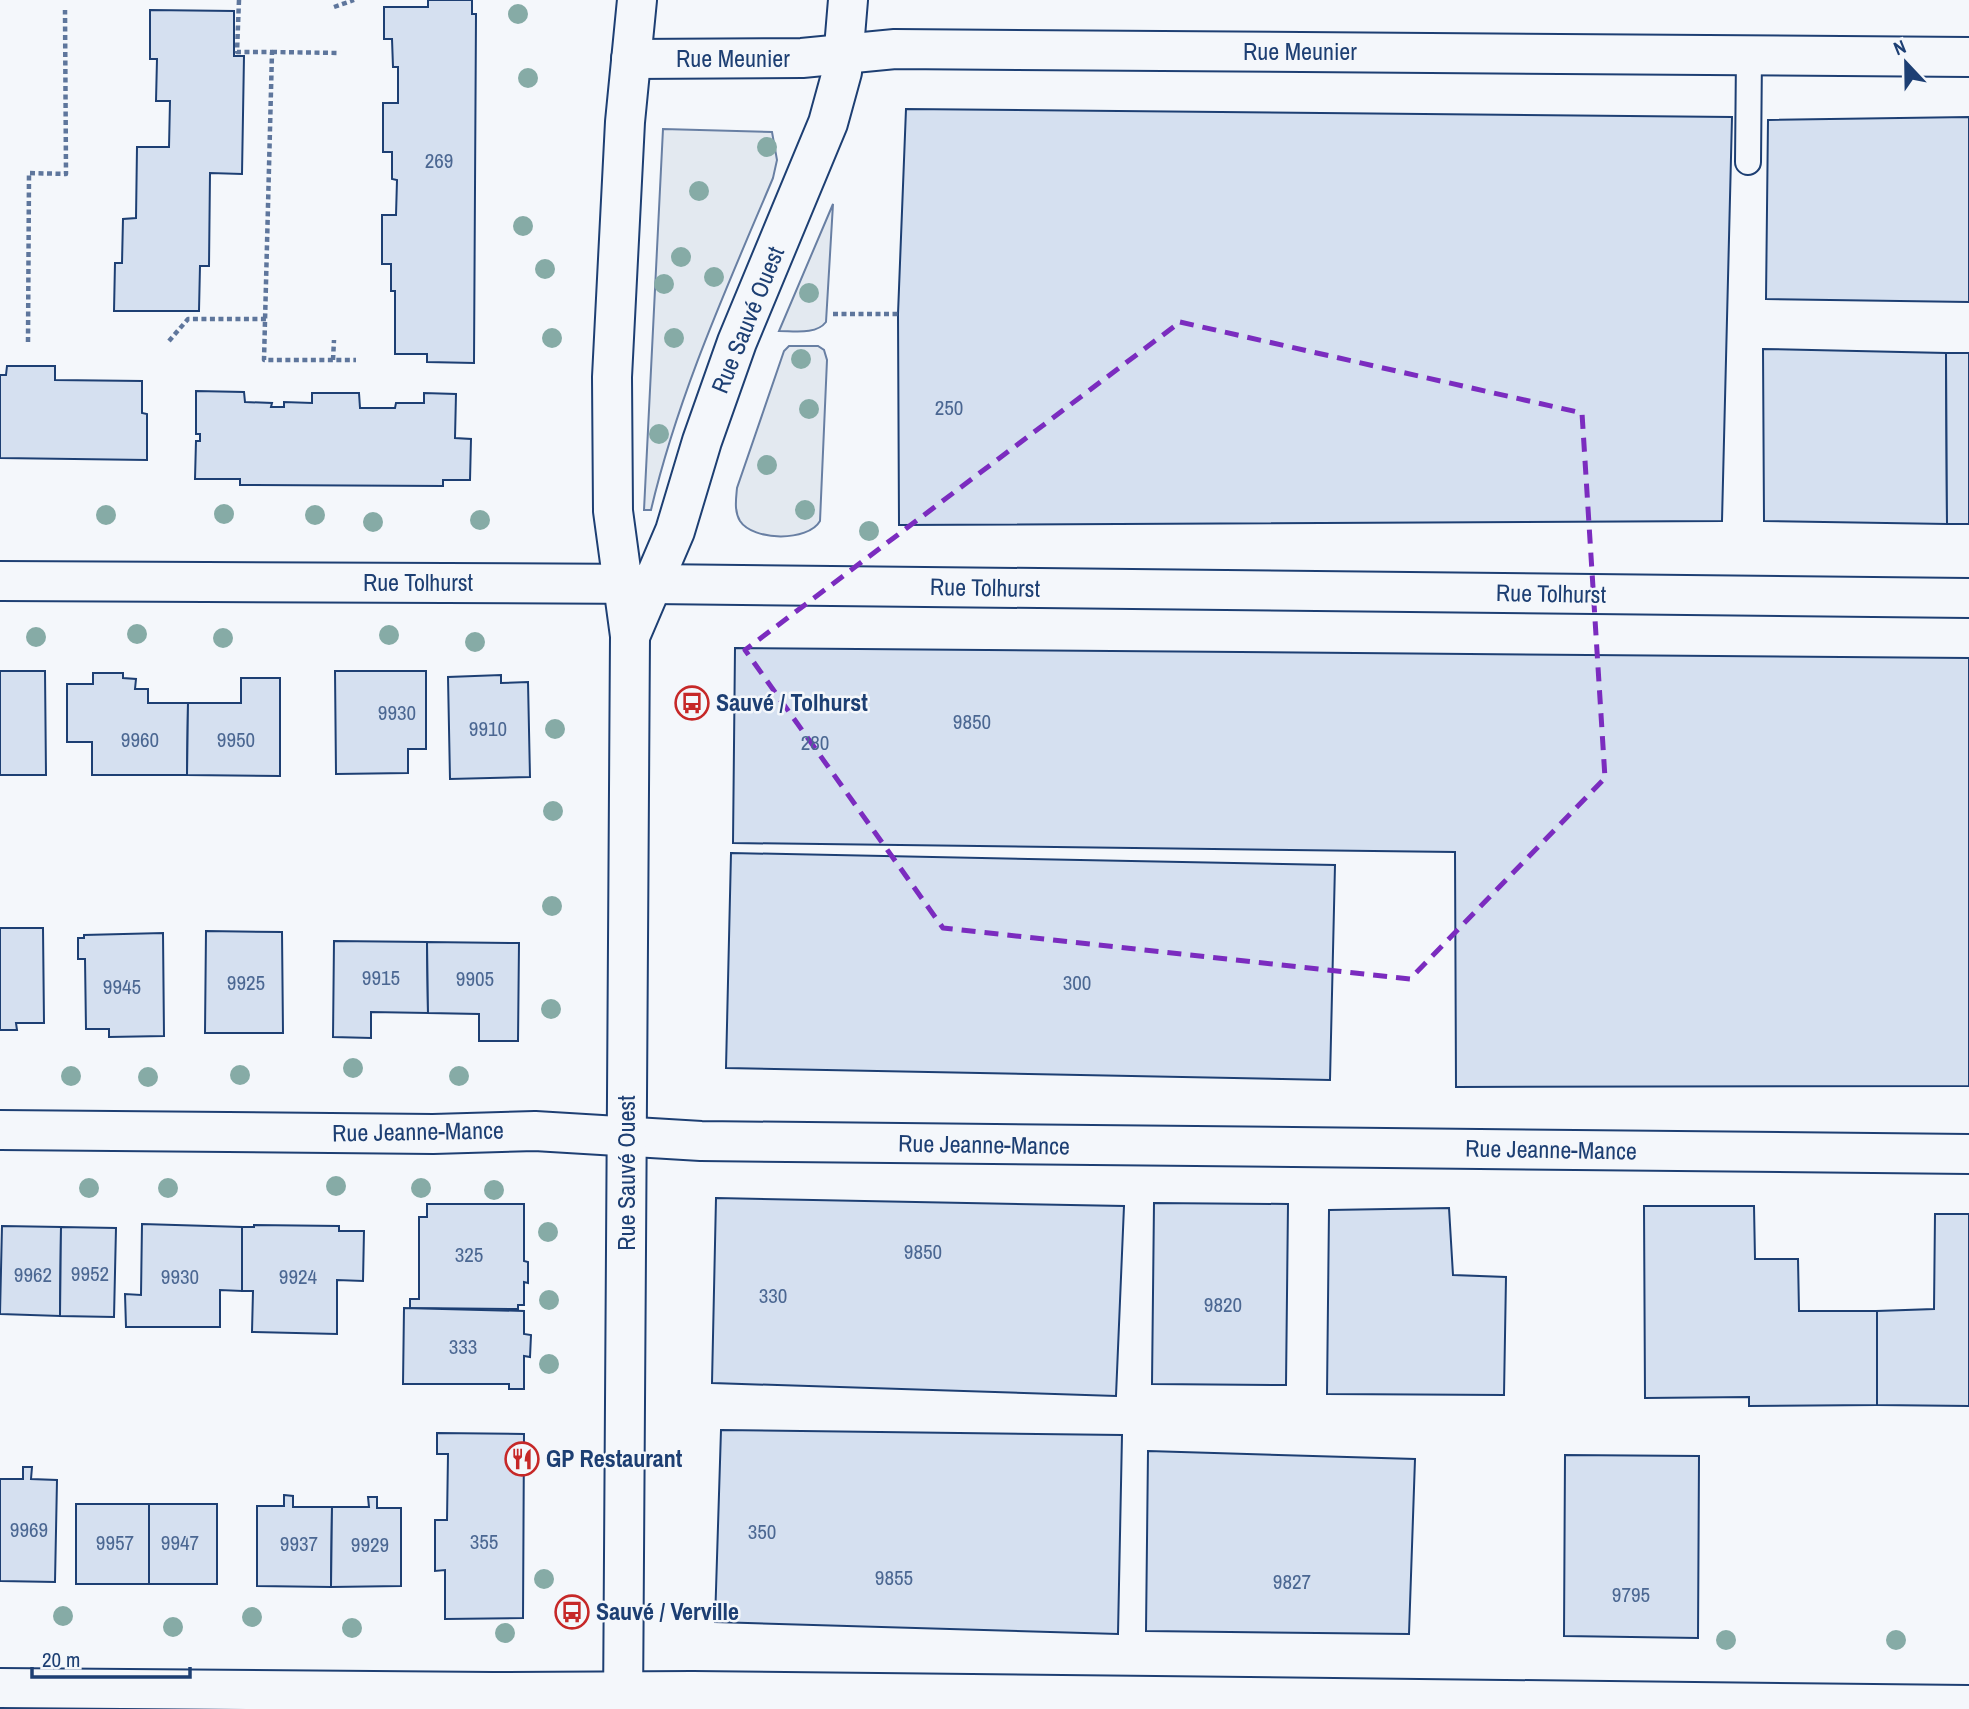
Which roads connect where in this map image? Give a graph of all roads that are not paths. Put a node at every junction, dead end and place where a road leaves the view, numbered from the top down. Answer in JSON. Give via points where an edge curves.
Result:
{"nodes":[{"id":1,"x":637,"y":0,"type":"edge"},
{"id":2,"x":848,"y":0,"type":"edge"},
{"id":3,"x":844,"y":55,"type":"junction"},
{"id":4,"x":1749,"y":55,"type":"junction"},
{"id":5,"x":1969,"y":57,"type":"edge"},
{"id":6,"x":631,"y":59,"type":"junction"},
{"id":7,"x":1748,"y":162,"type":"dead end"},
{"id":8,"x":0,"y":581,"type":"edge"},
{"id":9,"x":638,"y":584,"type":"junction"},
{"id":10,"x":1969,"y":598,"type":"edge"},
{"id":11,"x":0,"y":1129,"type":"edge"},
{"id":12,"x":627,"y":1135,"type":"junction"},
{"id":13,"x":1969,"y":1154,"type":"edge"},
{"id":14,"x":0,"y":1688,"type":"edge"},
{"id":15,"x":623,"y":1700,"type":"edge"},
{"id":16,"x":1969,"y":1704,"type":"edge"}],
"edges":[{"from":1,"to":6,"type":"street"},
{"from":2,"to":3,"type":"street","name":"Rue Sauvé Ouest"},
{"from":3,"to":4,"type":"street","name":"Rue Meunier","via":[[888,49]]},
{"from":3,"to":6,"type":"street","name":"Rue Meunier"},
{"from":3,"to":9,"type":"street","name":"Rue Sauvé Ouest","via":[[828,123],[737,342],[675,531]]},
{"from":4,"to":5,"type":"street","name":"Rue Meunier"},
{"from":4,"to":7,"type":"lane"},
{"from":6,"to":9,"type":"street","via":[[612,377],[613,512]]},
{"from":8,"to":9,"type":"street","name":"Rue Tolhurst"},
{"from":9,"to":10,"type":"street","name":"Rue Tolhurst"},
{"from":9,"to":12,"type":"street","name":"Rue Sauvé Ouest","via":[[630,636]]},
{"from":11,"to":12,"type":"street","name":"Rue Jeanne-Mance"},
{"from":12,"to":13,"type":"street","name":"Rue Jeanne-Mance","via":[[701,1141]]},
{"from":12,"to":15,"type":"street","name":"Rue Sauvé Ouest"},
{"from":14,"to":15,"type":"street","via":[[493,1692]]},
{"from":15,"to":16,"type":"street"}]}
